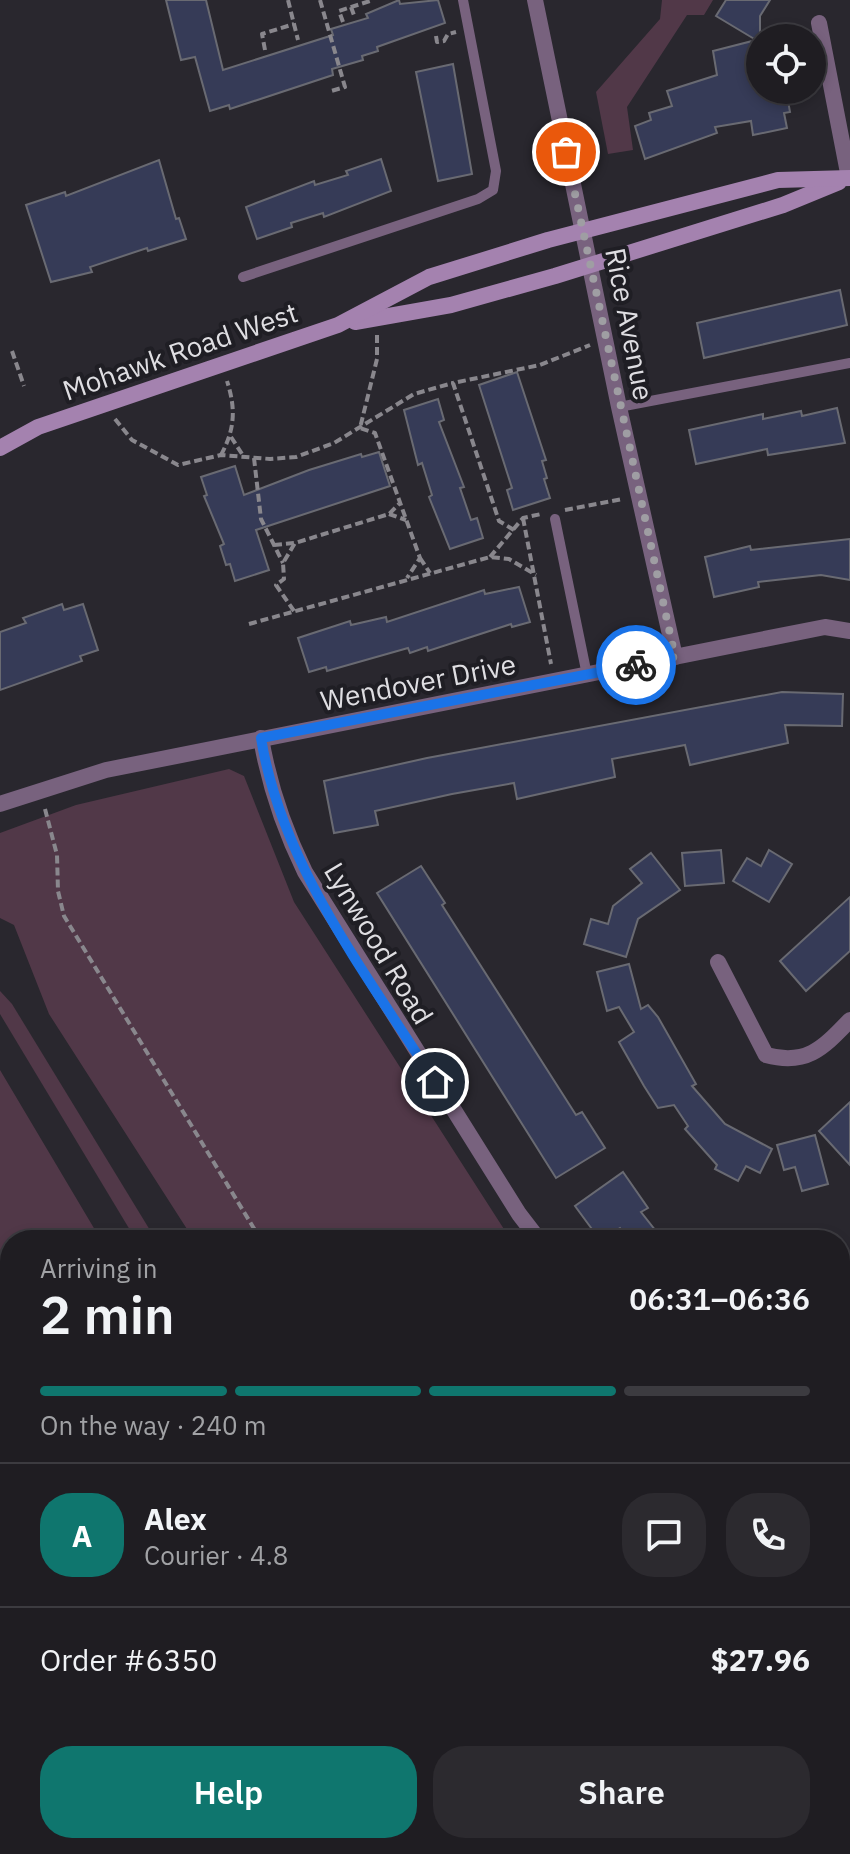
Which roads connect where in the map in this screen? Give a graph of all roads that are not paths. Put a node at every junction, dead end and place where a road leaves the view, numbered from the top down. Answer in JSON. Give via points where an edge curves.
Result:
{"nodes":[{"id":1,"x":463,"y":0,"type":"edge"},
{"id":2,"x":535,"y":0,"type":"edge"},
{"id":3,"x":819,"y":23,"type":"dead end"},
{"id":4,"x":849,"y":178,"type":"edge"},
{"id":5,"x":585,"y":228,"type":"junction"},
{"id":6,"x":592,"y":263,"type":"junction"},
{"id":7,"x":243,"y":277,"type":"dead end"},
{"id":8,"x":338,"y":325,"type":"junction"},
{"id":9,"x":850,"y":363,"type":"edge"},
{"id":10,"x":619,"y":407,"type":"junction"},
{"id":11,"x":38,"y":427,"type":"junction"},
{"id":12,"x":0,"y":433,"type":"edge"},
{"id":13,"x":0,"y":448,"type":"edge"},
{"id":14,"x":555,"y":519,"type":"dead end"},
{"id":15,"x":850,"y":631,"type":"edge"},
{"id":16,"x":675,"y":657,"type":"junction"},
{"id":17,"x":587,"y":675,"type":"junction"},
{"id":18,"x":261,"y":738,"type":"junction"},
{"id":19,"x":0,"y":804,"type":"edge"},
{"id":20,"x":718,"y":962,"type":"dead end"},
{"id":21,"x":850,"y":1020,"type":"edge"},
{"id":22,"x":531,"y":1230,"type":"edge"}],
"edges":[{"from":1,"to":7,"type":"lane","via":[[496,171],[493,190]]},
{"from":2,"to":5,"type":"street","name":"Rice Avenue"},
{"from":3,"to":4,"type":"street"},
{"from":4,"to":5,"type":"main road","name":"Mohawk Road West","via":[[778,180]]},
{"from":4,"to":6,"type":"main road","name":"Mohawk Road West","via":[[783,205]]},
{"from":5,"to":6,"type":"street","name":"Rice Avenue"},
{"from":5,"to":8,"type":"main road","name":"Mohawk Road West","via":[[429,277]]},
{"from":6,"to":8,"type":"main road","name":"Mohawk Road West","via":[[451,305]]},
{"from":6,"to":10,"type":"street","name":"Rice Avenue"},
{"from":8,"to":11,"type":"main road","name":"Mohawk Road West"},
{"from":9,"to":10,"type":"lane"},
{"from":10,"to":16,"type":"street","name":"Rice Avenue"},
{"from":11,"to":12,"type":"main road","name":"Mohawk Road West"},
{"from":11,"to":13,"type":"main road","name":"Mohawk Road West"},
{"from":14,"to":17,"type":"lane"},
{"from":15,"to":16,"type":"street","name":"Wendover Drive","via":[[825,627]]},
{"from":16,"to":17,"type":"street","name":"Wendover Drive"},
{"from":17,"to":18,"type":"street","name":"Wendover Drive"},
{"from":18,"to":19,"type":"street","name":"Wendover Drive","via":[[106,770]]},
{"from":18,"to":22,"type":"street","name":"Lynwood Road","via":[[283,822],[305,872]]},
{"from":20,"to":21,"type":"street","via":[[766,1055],[785,1060],[821,1050]]}]}
